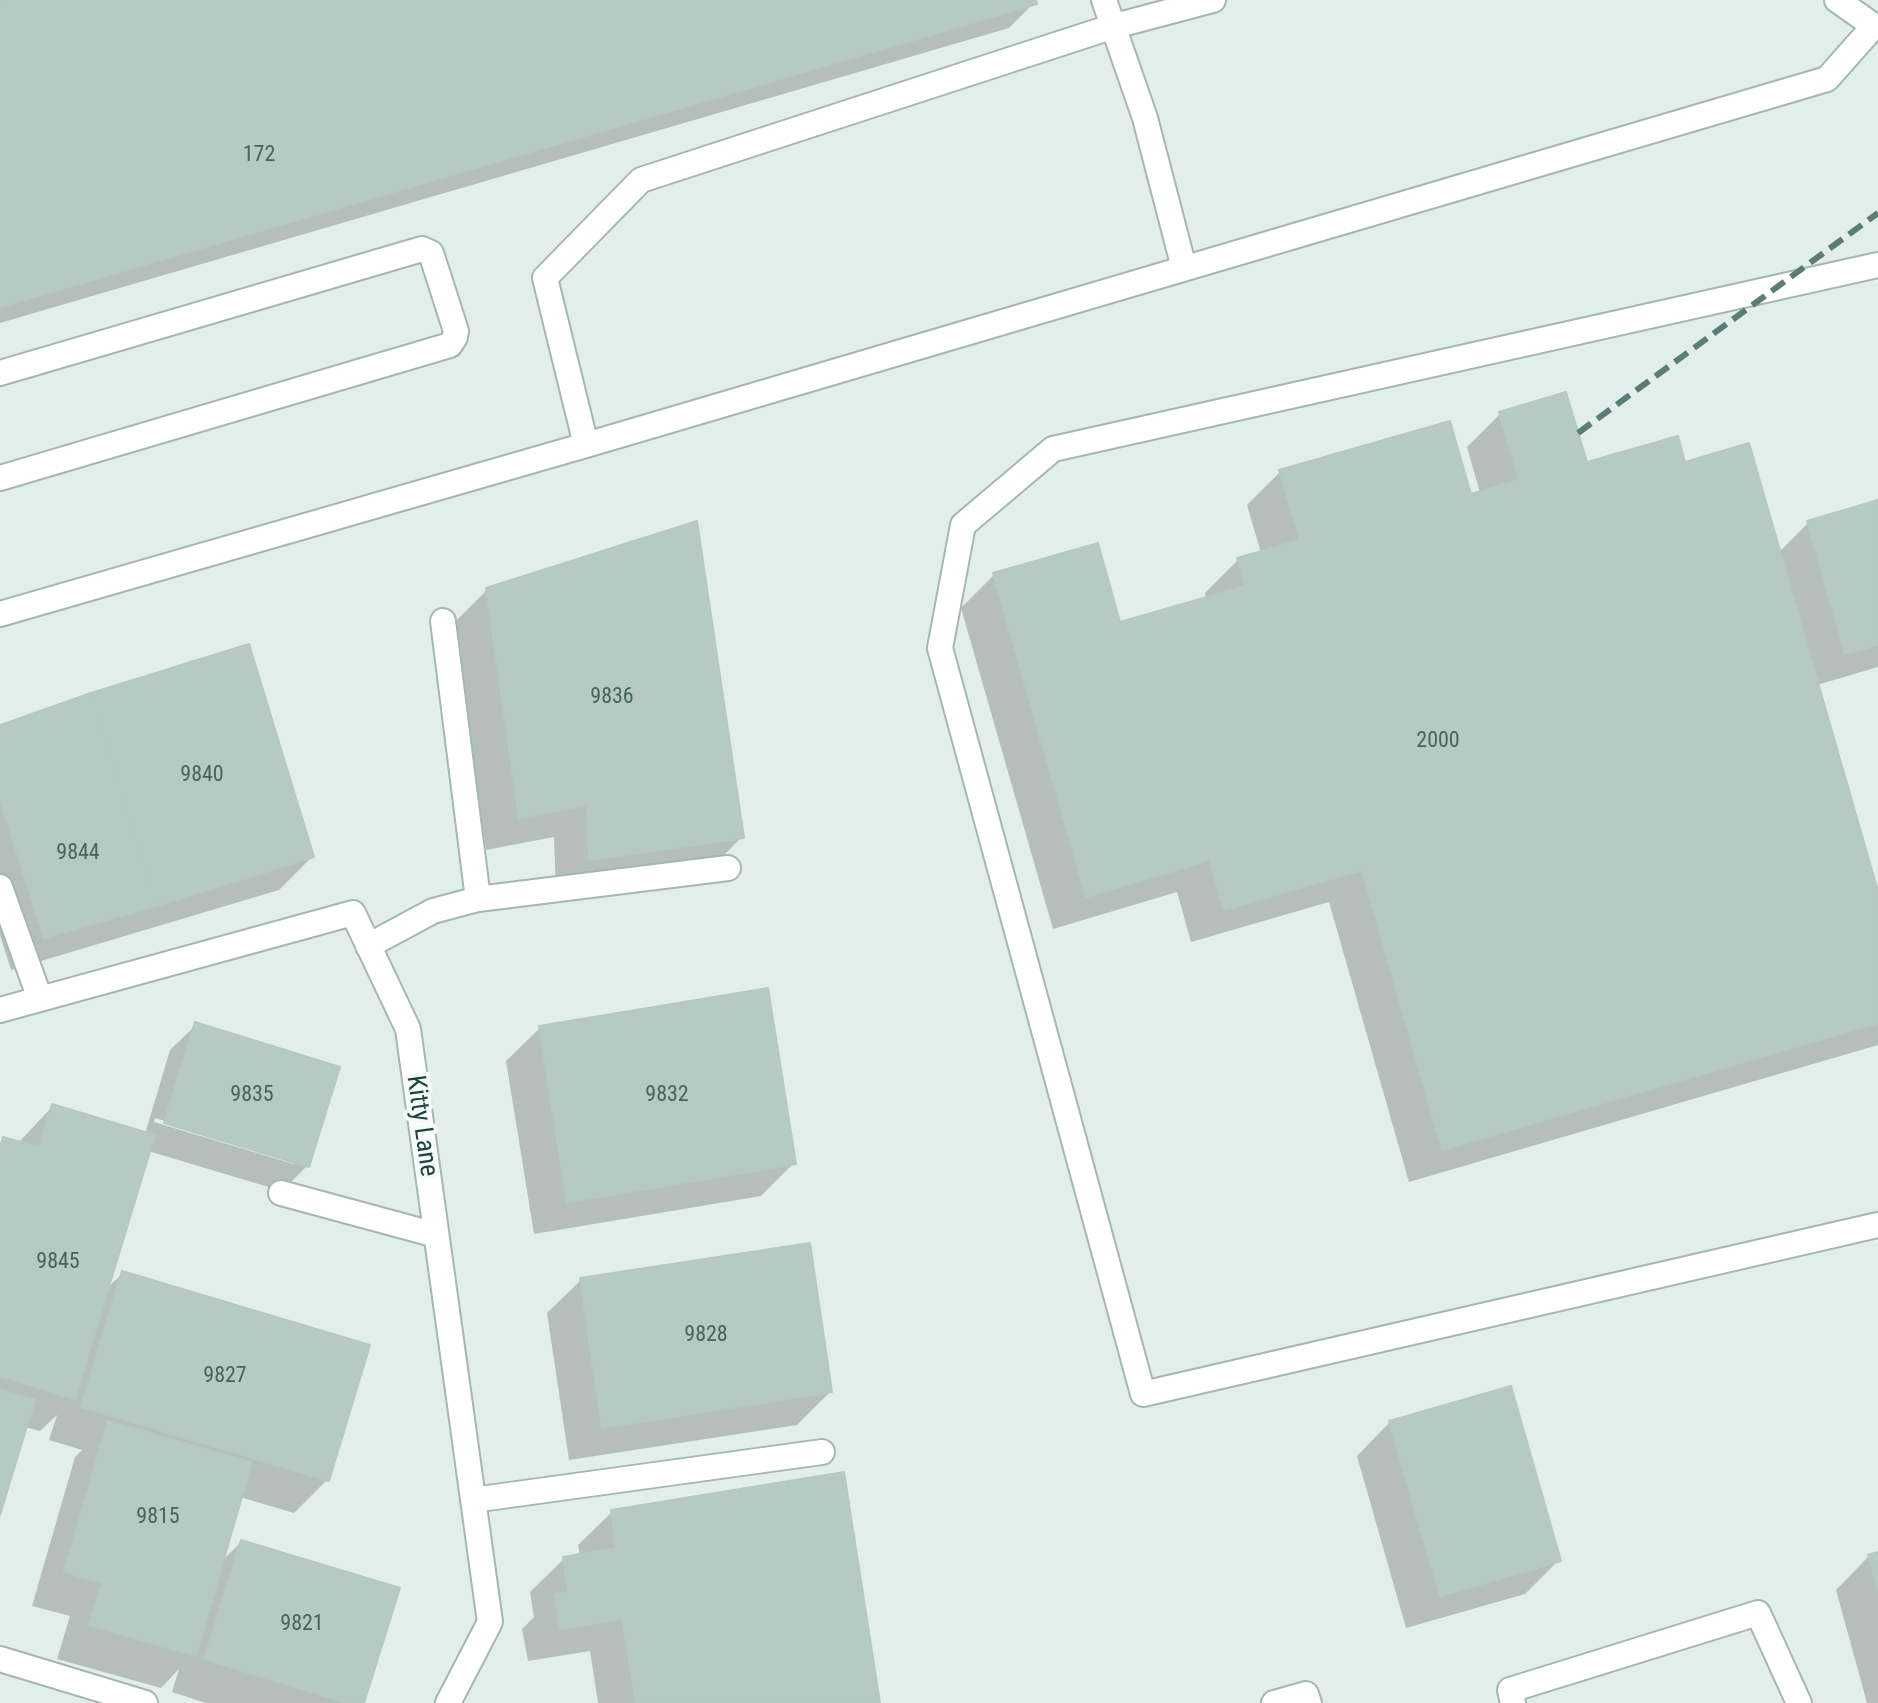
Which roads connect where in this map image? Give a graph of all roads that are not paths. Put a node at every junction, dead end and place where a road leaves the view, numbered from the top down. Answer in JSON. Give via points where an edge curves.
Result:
{"nodes":[{"id":1,"x":1104,"y":0,"type":"edge"},
{"id":2,"x":1213,"y":0,"type":"edge"},
{"id":3,"x":1837,"y":0,"type":"edge"},
{"id":4,"x":1876,"y":26,"type":"edge"},
{"id":5,"x":1111,"y":27,"type":"junction"},
{"id":6,"x":1878,"y":265,"type":"edge"},
{"id":7,"x":1184,"y":268,"type":"junction"},
{"id":8,"x":0,"y":373,"type":"edge"},
{"id":9,"x":586,"y":445,"type":"junction"},
{"id":10,"x":0,"y":478,"type":"edge"},
{"id":11,"x":1,"y":612,"type":"edge"},
{"id":12,"x":443,"y":621,"type":"dead end"},
{"id":13,"x":728,"y":868,"type":"dead end"},
{"id":14,"x":0,"y":887,"type":"edge"},
{"id":15,"x":478,"y":899,"type":"junction"},
{"id":16,"x":368,"y":946,"type":"junction"},
{"id":17,"x":40,"y":999,"type":"junction"},
{"id":18,"x":1,"y":1014,"type":"edge"},
{"id":19,"x":281,"y":1193,"type":"dead end"},
{"id":20,"x":1878,"y":1225,"type":"edge"},
{"id":21,"x":436,"y":1235,"type":"junction"},
{"id":22,"x":822,"y":1452,"type":"dead end"},
{"id":23,"x":473,"y":1500,"type":"junction"},
{"id":24,"x":0,"y":1659,"type":"edge"},
{"id":25,"x":145,"y":1703,"type":"edge"},
{"id":26,"x":448,"y":1703,"type":"edge"},
{"id":27,"x":1274,"y":1703,"type":"edge"},
{"id":28,"x":1309,"y":1703,"type":"edge"},
{"id":29,"x":1513,"y":1703,"type":"edge"},
{"id":30,"x":1799,"y":1703,"type":"edge"}],
"edges":[{"from":1,"to":5,"type":"street"},
{"from":2,"to":5,"type":"street"},
{"from":3,"to":4,"type":"street"},
{"from":4,"to":7,"type":"street","via":[[1827,79]]},
{"from":5,"to":7,"type":"street","via":[[1145,118]]},
{"from":5,"to":9,"type":"street","via":[[641,180],[545,278]]},
{"from":6,"to":20,"type":"street","via":[[1053,449],[963,525],[940,648],[1143,1394]]},
{"from":7,"to":9,"type":"street"},
{"from":8,"to":10,"type":"street","via":[[422,249],[431,253],[456,331],[450,345]]},
{"from":9,"to":11,"type":"street"},
{"from":12,"to":15,"type":"street"},
{"from":13,"to":15,"type":"street"},
{"from":14,"to":17,"type":"street"},
{"from":15,"to":16,"type":"street","via":[[433,911]]},
{"from":16,"to":17,"type":"street","name":"Kitty Lane","via":[[353,913]]},
{"from":16,"to":21,"type":"street","name":"Kitty Lane","via":[[408,1029]]},
{"from":17,"to":18,"type":"street","name":"Kitty Lane"},
{"from":19,"to":21,"type":"street"},
{"from":21,"to":23,"type":"street","name":"Kitty Lane"},
{"from":22,"to":23,"type":"street"},
{"from":23,"to":26,"type":"street","name":"Kitty Lane","via":[[490,1622]]},
{"from":24,"to":25,"type":"street"},
{"from":27,"to":28,"type":"street","via":[[1306,1694]]},
{"from":29,"to":30,"type":"street","via":[[1510,1690],[1758,1613]]}]}
